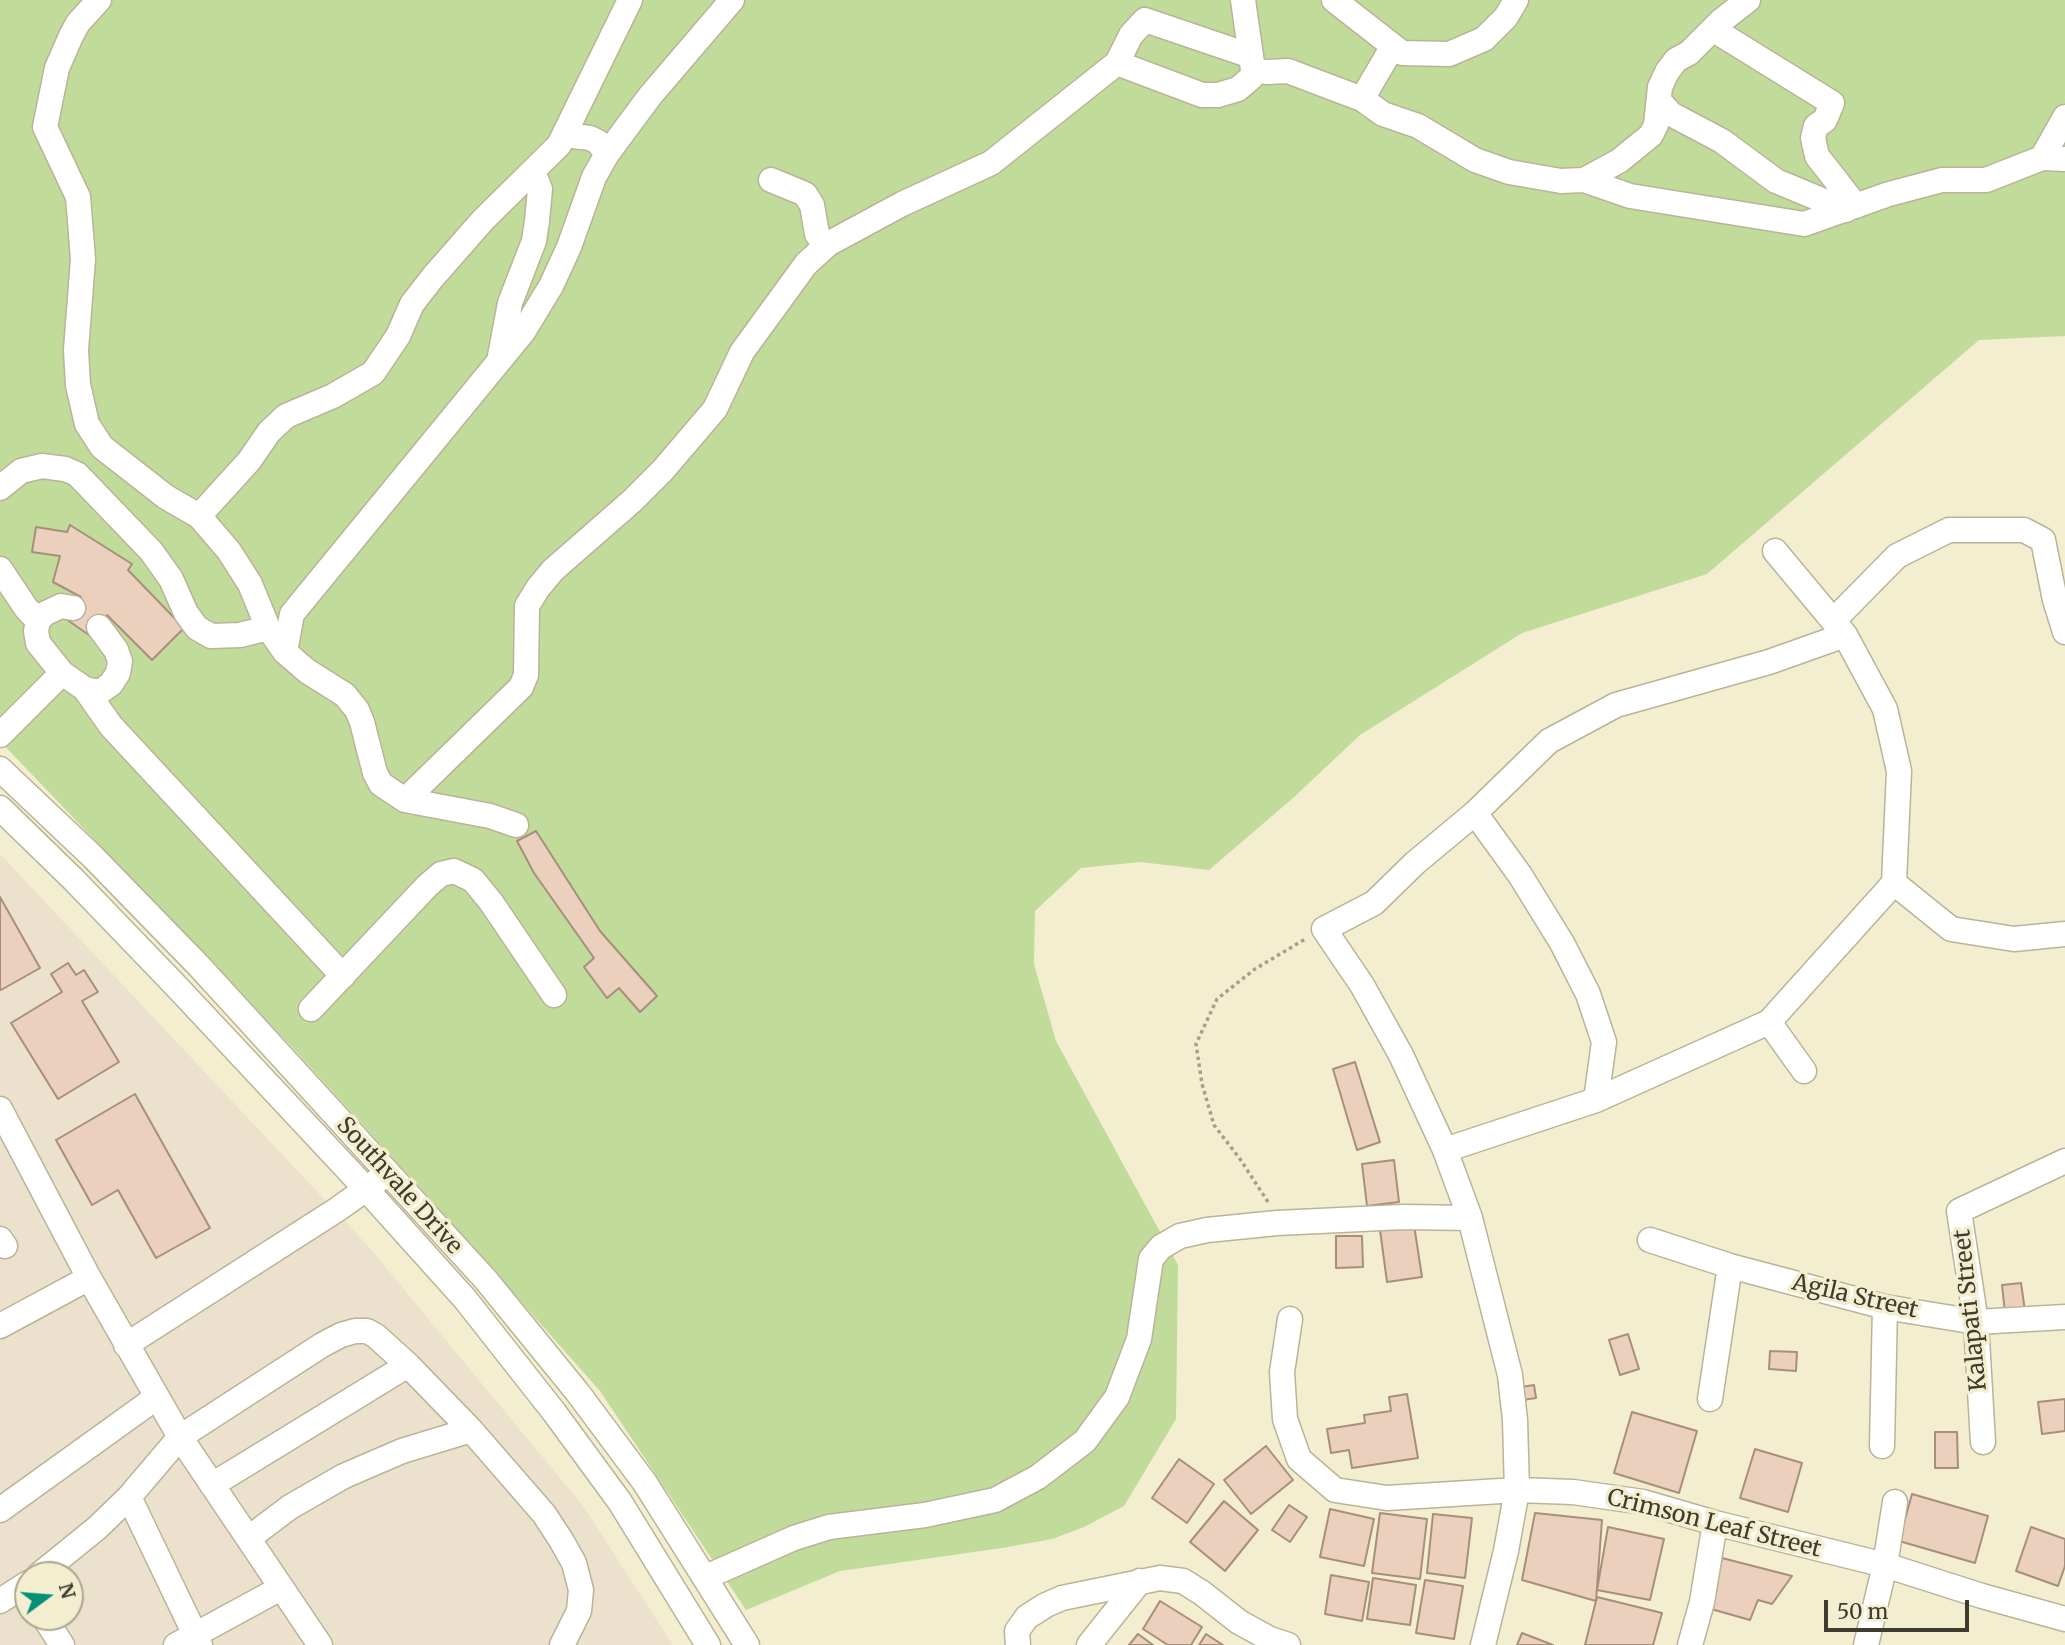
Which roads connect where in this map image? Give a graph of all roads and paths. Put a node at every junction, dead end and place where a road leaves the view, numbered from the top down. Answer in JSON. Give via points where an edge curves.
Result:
{"nodes":[{"id":1,"x":99,"y":0,"type":"edge"},
{"id":2,"x":630,"y":0,"type":"edge"},
{"id":3,"x":732,"y":0,"type":"edge"},
{"id":4,"x":1242,"y":0,"type":"edge"},
{"id":5,"x":1334,"y":0,"type":"edge"},
{"id":6,"x":1516,"y":0,"type":"edge"},
{"id":7,"x":1748,"y":0,"type":"edge"},
{"id":8,"x":1714,"y":30,"type":"junction"},
{"id":9,"x":1393,"y":46,"type":"junction"},
{"id":10,"x":1117,"y":62,"type":"junction"},
{"id":11,"x":1252,"y":63,"type":"junction"},
{"id":12,"x":1362,"y":99,"type":"junction"},
{"id":13,"x":1659,"y":101,"type":"junction"},
{"id":14,"x":2065,"y":117,"type":"edge"},
{"id":15,"x":564,"y":135,"type":"junction"},
{"id":16,"x":607,"y":155,"type":"junction"},
{"id":17,"x":2053,"y":159,"type":"edge"},
{"id":18,"x":533,"y":172,"type":"junction"},
{"id":19,"x":771,"y":180,"type":"dead end"},
{"id":20,"x":1584,"y":180,"type":"junction"},
{"id":21,"x":1851,"y":208,"type":"junction"},
{"id":22,"x":828,"y":244,"type":"junction"},
{"id":23,"x":499,"y":360,"type":"junction"},
{"id":24,"x":102,"y":447,"type":"junction"},
{"id":25,"x":77,"y":474,"type":"junction"},
{"id":26,"x":0,"y":488,"type":"edge"},
{"id":27,"x":199,"y":516,"type":"junction"},
{"id":28,"x":1775,"y":551,"type":"dead end"},
{"id":29,"x":0,"y":569,"type":"edge"},
{"id":30,"x":73,"y":608,"type":"dead end"},
{"id":31,"x":37,"y":621,"type":"junction"},
{"id":32,"x":99,"y":627,"type":"dead end"},
{"id":33,"x":268,"y":628,"type":"junction"},
{"id":34,"x":1839,"y":628,"type":"junction"},
{"id":35,"x":2065,"y":632,"type":"edge"},
{"id":36,"x":285,"y":652,"type":"junction"},
{"id":37,"x":57,"y":668,"type":"junction"},
{"id":38,"x":85,"y":689,"type":"junction"},
{"id":39,"x":0,"y":714,"type":"edge"},
{"id":40,"x":0,"y":735,"type":"edge"},
{"id":41,"x":0,"y":769,"type":"edge"},
{"id":42,"x":405,"y":800,"type":"junction"},
{"id":43,"x":0,"y":808,"type":"edge"},
{"id":44,"x":1475,"y":813,"type":"junction"},
{"id":45,"x":516,"y":825,"type":"dead end"},
{"id":46,"x":1895,"y":883,"type":"junction"},
{"id":47,"x":1324,"y":929,"type":"junction"},
{"id":48,"x":2065,"y":934,"type":"edge"},
{"id":49,"x":343,"y":976,"type":"junction"},
{"id":50,"x":554,"y":995,"type":"dead end"},
{"id":51,"x":311,"y":1009,"type":"dead end"},
{"id":52,"x":1769,"y":1022,"type":"junction"},
{"id":53,"x":1804,"y":1071,"type":"dead end"},
{"id":54,"x":1596,"y":1100,"type":"junction"},
{"id":55,"x":0,"y":1109,"type":"edge"},
{"id":56,"x":1445,"y":1150,"type":"junction"},
{"id":57,"x":2065,"y":1161,"type":"edge"},
{"id":58,"x":387,"y":1172,"type":"junction"},
{"id":59,"x":367,"y":1190,"type":"junction"},
{"id":60,"x":1470,"y":1218,"type":"junction"},
{"id":61,"x":1277,"y":1223,"type":"junction"},
{"id":62,"x":1650,"y":1240,"type":"dead end"},
{"id":63,"x":1730,"y":1266,"type":"junction"},
{"id":64,"x":89,"y":1278,"type":"junction"},
{"id":65,"x":1885,"y":1307,"type":"junction"},
{"id":66,"x":2065,"y":1317,"type":"edge"},
{"id":67,"x":1290,"y":1319,"type":"dead end"},
{"id":68,"x":1976,"y":1322,"type":"junction"},
{"id":69,"x":0,"y":1326,"type":"edge"},
{"id":70,"x":126,"y":1345,"type":"junction"},
{"id":71,"x":408,"y":1365,"type":"junction"},
{"id":72,"x":157,"y":1397,"type":"junction"},
{"id":73,"x":1710,"y":1399,"type":"dead end"},
{"id":74,"x":471,"y":1430,"type":"junction"},
{"id":75,"x":180,"y":1437,"type":"junction"},
{"id":76,"x":1983,"y":1443,"type":"dead end"},
{"id":77,"x":1882,"y":1446,"type":"dead end"},
{"id":78,"x":212,"y":1485,"type":"junction"},
{"id":79,"x":1517,"y":1490,"type":"junction"},
{"id":80,"x":129,"y":1497,"type":"junction"},
{"id":81,"x":1895,"y":1502,"type":"dead end"},
{"id":82,"x":0,"y":1510,"type":"edge"},
{"id":83,"x":1715,"y":1523,"type":"junction"},
{"id":84,"x":249,"y":1538,"type":"junction"},
{"id":85,"x":58,"y":1561,"type":"edge"},
{"id":86,"x":1885,"y":1565,"type":"junction"},
{"id":87,"x":706,"y":1577,"type":"junction"},
{"id":88,"x":1140,"y":1581,"type":"junction"},
{"id":89,"x":281,"y":1588,"type":"junction"},
{"id":90,"x":2065,"y":1619,"type":"edge"},
{"id":91,"x":191,"y":1642,"type":"edge"},
{"id":92,"x":320,"y":1645,"type":"edge"},
{"id":93,"x":562,"y":1645,"type":"edge"},
{"id":94,"x":708,"y":1645,"type":"edge"},
{"id":95,"x":747,"y":1645,"type":"edge"},
{"id":96,"x":1018,"y":1645,"type":"edge"},
{"id":97,"x":1089,"y":1645,"type":"edge"},
{"id":98,"x":1288,"y":1645,"type":"edge"},
{"id":99,"x":1483,"y":1645,"type":"edge"},
{"id":100,"x":1690,"y":1645,"type":"edge"},
{"id":101,"x":1866,"y":1645,"type":"edge"}],
"edges":[{"from":1,"to":24,"type":"street","via":[[78,23],[57,68],[45,127],[78,197],[83,259],[78,385],[87,424]]},
{"from":2,"to":15,"type":"street"},
{"from":3,"to":16,"type":"street","via":[[650,96]]},
{"from":4,"to":11,"type":"street"},
{"from":5,"to":9,"type":"street"},
{"from":6,"to":9,"type":"street","via":[[1484,39],[1449,54],[1402,53]]},
{"from":7,"to":8,"type":"street"},
{"from":8,"to":13,"type":"street","via":[[1676,60],[1660,87]]},
{"from":8,"to":21,"type":"street","via":[[1832,103],[1813,138],[1817,156]]},
{"from":9,"to":12,"type":"street"},
{"from":10,"to":11,"type":"street","via":[[1202,95],[1238,89],[1252,77]]},
{"from":10,"to":11,"type":"street","via":[[1145,20]]},
{"from":10,"to":22,"type":"street","via":[[992,163]]},
{"from":11,"to":12,"type":"street","via":[[1266,72],[1288,71]]},
{"from":12,"to":20,"type":"street","via":[[1475,160],[1509,172]]},
{"from":13,"to":20,"type":"street","via":[[1650,135],[1619,161]]},
{"from":13,"to":21,"type":"street","via":[[1671,114],[1723,141],[1776,181]]},
{"from":14,"to":17,"type":"street"},
{"from":15,"to":16,"type":"street","via":[[590,138]]},
{"from":15,"to":18,"type":"street"},
{"from":16,"to":23,"type":"street","via":[[551,286],[523,332]]},
{"from":17,"to":21,"type":"street","via":[[1986,180],[1942,180]]},
{"from":18,"to":23,"type":"street","via":[[540,189],[534,240],[510,303]]},
{"from":18,"to":27,"type":"street","via":[[433,277],[373,373],[286,416]]},
{"from":19,"to":22,"type":"street","via":[[805,194],[812,205],[817,234]]},
{"from":20,"to":21,"type":"street","via":[[1630,196],[1804,224]]},
{"from":22,"to":42,"type":"street","via":[[806,264],[741,352],[715,409],[640,494],[538,588],[527,606],[526,675],[521,687]]},
{"from":23,"to":36,"type":"street","via":[[292,614]]},
{"from":24,"to":25,"type":"street"},
{"from":24,"to":27,"type":"street","via":[[166,497]]},
{"from":25,"to":26,"type":"street","via":[[42,466],[22,471]]},
{"from":25,"to":33,"type":"street","via":[[151,551],[197,628],[211,636]]},
{"from":27,"to":33,"type":"street","via":[[250,584]]},
{"from":28,"to":34,"type":"street"},
{"from":29,"to":31,"type":"street"},
{"from":30,"to":31,"type":"street","via":[[53,608]]},
{"from":31,"to":37,"type":"street","via":[[38,643]]},
{"from":32,"to":38,"type":"street","via":[[116,650],[118,674],[101,691]]},
{"from":33,"to":36,"type":"street"},
{"from":34,"to":35,"type":"street","via":[[1897,556],[1950,530],[2024,530],[2043,540]]},
{"from":34,"to":44,"type":"street","via":[[1769,662],[1616,705],[1549,741]]},
{"from":34,"to":46,"type":"street","via":[[1885,709],[1899,771]]},
{"from":36,"to":42,"type":"street","via":[[345,695],[362,722],[380,784]]},
{"from":37,"to":38,"type":"street"},
{"from":37,"to":39,"type":"street"},
{"from":37,"to":40,"type":"street"},
{"from":38,"to":49,"type":"street","via":[[116,732]]},
{"from":41,"to":58,"type":"street","name":"Southvale Drive","via":[[199,966]]},
{"from":42,"to":45,"type":"street"},
{"from":43,"to":59,"type":"street","name":"Southvale Drive","via":[[75,880]]},
{"from":44,"to":47,"type":"street","via":[[1374,903]]},
{"from":44,"to":54,"type":"street","via":[[1521,875],[1588,994],[1604,1042]]},
{"from":46,"to":48,"type":"street","via":[[1951,929],[2014,939]]},
{"from":46,"to":52,"type":"street"},
{"from":47,"to":56,"type":"street","via":[[1401,1055]]},
{"from":47,"to":61,"type":"path","via":[[1255,969],[1217,999],[1196,1044],[1214,1125]]},
{"from":49,"to":50,"type":"street","via":[[427,886],[441,874],[454,871],[473,880],[491,902]]},
{"from":49,"to":51,"type":"street"},
{"from":52,"to":53,"type":"street"},
{"from":52,"to":54,"type":"street"},
{"from":54,"to":56,"type":"street"},
{"from":55,"to":64,"type":"street"},
{"from":56,"to":60,"type":"street"},
{"from":57,"to":68,"type":"street","name":"Kalapati Street","via":[[1959,1211]]},
{"from":58,"to":59,"type":"street"},
{"from":58,"to":87,"type":"street","name":"Southvale Drive","via":[[485,1280],[578,1393],[645,1483]]},
{"from":59,"to":70,"type":"street"},
{"from":59,"to":94,"type":"street","name":"Southvale Drive","via":[[465,1300],[554,1412],[620,1503]]},
{"from":60,"to":61,"type":"street"},
{"from":60,"to":79,"type":"street","via":[[1510,1375]]},
{"from":61,"to":87,"type":"street","via":[[1207,1230],[1180,1236],[1161,1247],[1152,1259],[1139,1339],[1117,1397],[1085,1441],[1038,1478],[995,1500],[925,1515],[829,1527]]},
{"from":62,"to":63,"type":"street","name":"Agila Street"},
{"from":63,"to":65,"type":"street","name":"Agila Street"},
{"from":63,"to":73,"type":"street"},
{"from":64,"to":69,"type":"street"},
{"from":64,"to":70,"type":"street"},
{"from":65,"to":68,"type":"street","name":"Agila Street"},
{"from":65,"to":77,"type":"street"},
{"from":66,"to":68,"type":"street","name":"Agila Street"},
{"from":67,"to":79,"type":"street","name":"Crimson Leaf Street","via":[[1282,1372],[1285,1419],[1299,1459],[1335,1490],[1387,1498]]},
{"from":68,"to":76,"type":"street","name":"Kalapati Street"},
{"from":70,"to":72,"type":"street"},
{"from":71,"to":74,"type":"street"},
{"from":71,"to":75,"type":"street","via":[[367,1331],[341,1335]]},
{"from":71,"to":78,"type":"street"},
{"from":72,"to":75,"type":"street"},
{"from":72,"to":82,"type":"street"},
{"from":74,"to":84,"type":"street","via":[[402,1451],[344,1476],[290,1507]]},
{"from":74,"to":93,"type":"street","via":[[544,1514],[574,1563],[581,1590],[579,1611]]},
{"from":75,"to":78,"type":"street"},
{"from":75,"to":80,"type":"street"},
{"from":78,"to":84,"type":"street"},
{"from":79,"to":83,"type":"street","name":"Crimson Leaf Street","via":[[1643,1502]]},
{"from":79,"to":99,"type":"street"},
{"from":80,"to":85,"type":"street"},
{"from":80,"to":91,"type":"street"},
{"from":81,"to":86,"type":"street"},
{"from":83,"to":86,"type":"street","name":"Crimson Leaf Street"},
{"from":83,"to":100,"type":"street"},
{"from":84,"to":89,"type":"street"},
{"from":86,"to":90,"type":"street","name":"Crimson Leaf Street"},
{"from":86,"to":101,"type":"street"},
{"from":87,"to":95,"type":"street","name":"Southvale Drive"},
{"from":88,"to":96,"type":"street","via":[[1046,1605],[1027,1617],[1017,1631]]},
{"from":88,"to":97,"type":"street"},
{"from":88,"to":98,"type":"street","via":[[1183,1581],[1239,1622]]},
{"from":89,"to":91,"type":"street"},
{"from":89,"to":92,"type":"street"}]}
